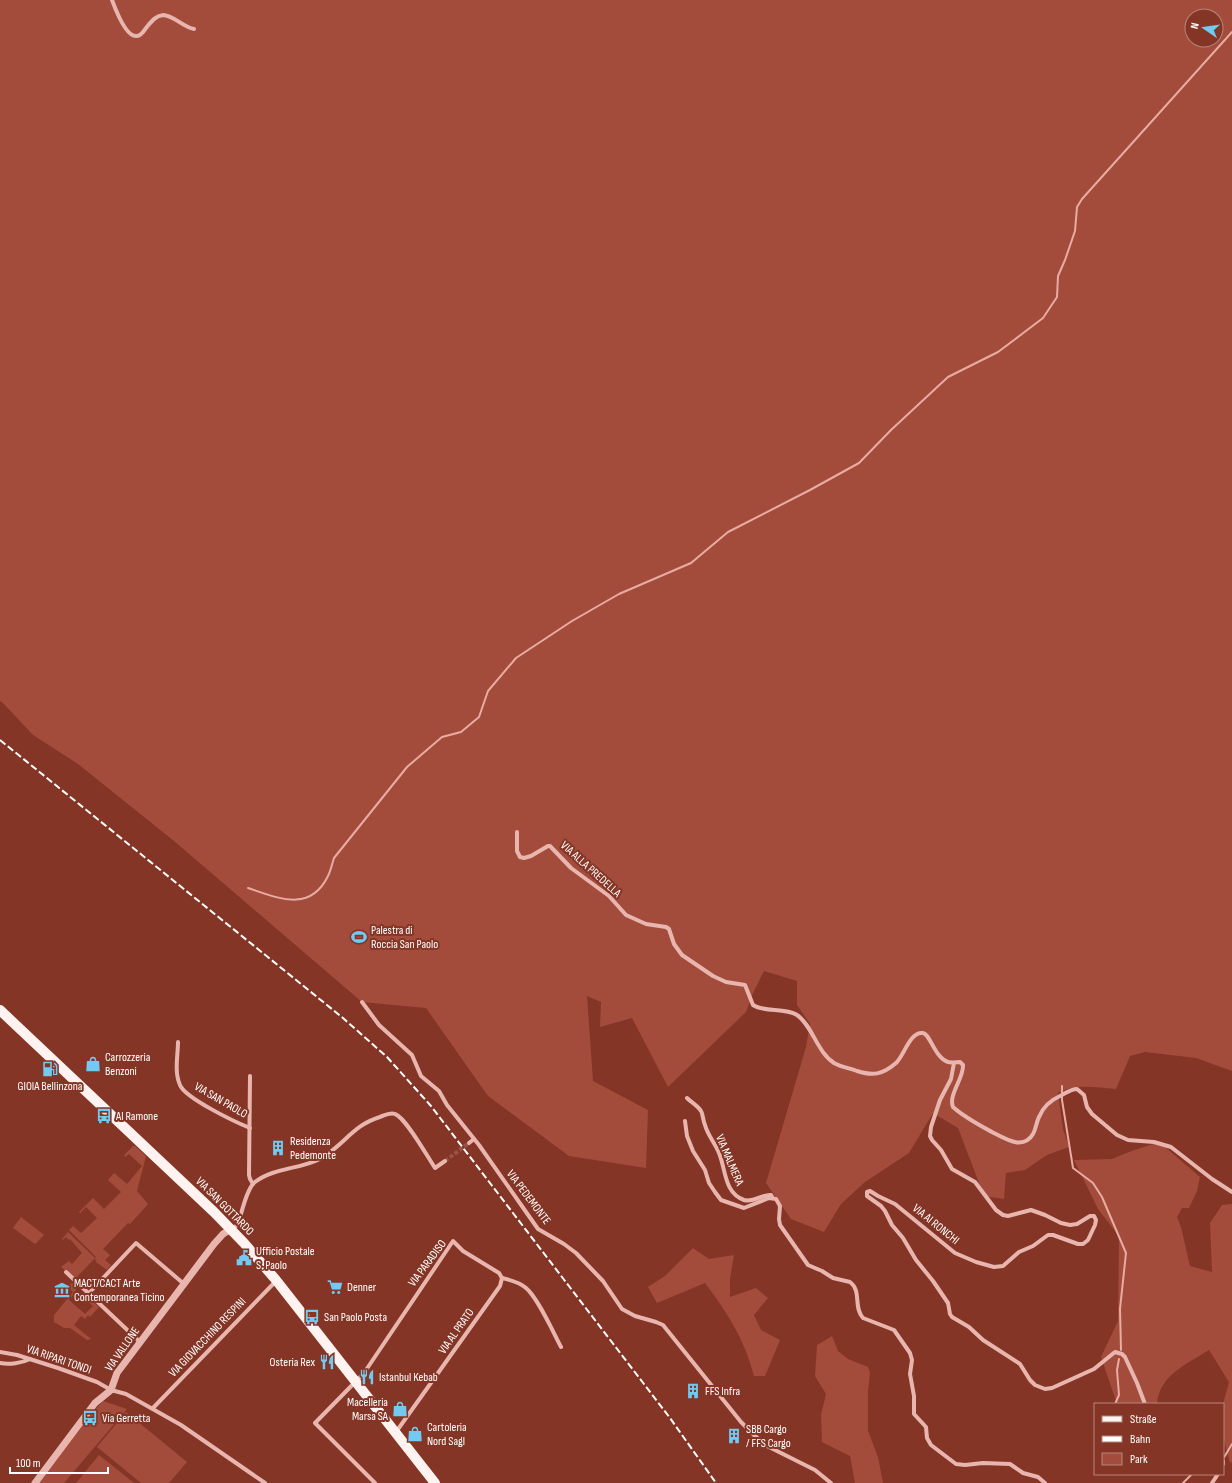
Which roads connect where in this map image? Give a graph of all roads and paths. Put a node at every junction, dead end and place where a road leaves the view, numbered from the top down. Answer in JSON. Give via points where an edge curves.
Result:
{"nodes":[{"id":1,"x":112,"y":0,"type":"edge"},
{"id":2,"x":194,"y":29,"type":"dead end"},
{"id":3,"x":517,"y":832,"type":"dead end"},
{"id":4,"x":362,"y":1002,"type":"dead end"},
{"id":5,"x":0,"y":1010,"type":"edge"},
{"id":6,"x":178,"y":1042,"type":"dead end"},
{"id":7,"x":954,"y":1063,"type":"junction"},
{"id":8,"x":250,"y":1076,"type":"dead end"},
{"id":9,"x":687,"y":1098,"type":"dead end"},
{"id":10,"x":685,"y":1121,"type":"dead end"},
{"id":11,"x":250,"y":1128,"type":"junction"},
{"id":12,"x":474,"y":1139,"type":"junction"},
{"id":13,"x":469,"y":1143,"type":"tunnel mouth"},
{"id":14,"x":444,"y":1161,"type":"tunnel mouth"},
{"id":15,"x":253,"y":1184,"type":"junction"},
{"id":16,"x":1232,"y":1192,"type":"edge"},
{"id":17,"x":772,"y":1198,"type":"junction"},
{"id":18,"x":231,"y":1229,"type":"junction"},
{"id":19,"x":66,"y":1272,"type":"dead end"},
{"id":20,"x":502,"y":1278,"type":"junction"},
{"id":21,"x":276,"y":1280,"type":"junction"},
{"id":22,"x":184,"y":1284,"type":"junction"},
{"id":23,"x":89,"y":1294,"type":"junction"},
{"id":24,"x":140,"y":1342,"type":"junction"},
{"id":25,"x":561,"y":1347,"type":"dead end"},
{"id":26,"x":0,"y":1352,"type":"edge"},
{"id":27,"x":30,"y":1359,"type":"junction"},
{"id":28,"x":0,"y":1363,"type":"edge"},
{"id":29,"x":355,"y":1381,"type":"junction"},
{"id":30,"x":111,"y":1390,"type":"junction"},
{"id":31,"x":1145,"y":1403,"type":"edge"},
{"id":32,"x":153,"y":1408,"type":"junction"},
{"id":33,"x":396,"y":1433,"type":"junction"},
{"id":34,"x":35,"y":1483,"type":"edge"},
{"id":35,"x":265,"y":1483,"type":"edge"},
{"id":36,"x":376,"y":1483,"type":"edge"},
{"id":37,"x":435,"y":1483,"type":"edge"},
{"id":38,"x":831,"y":1483,"type":"edge"},
{"id":39,"x":1045,"y":1483,"type":"edge"}],
"edges":[{"from":1,"to":2,"type":"street","via":[[122,22],[133,36],[141,34],[154,19],[163,15]]},
{"from":3,"to":7,"type":"street","name":"VIA ALLA PREDELLA","via":[[517,851],[520,857],[527,858],[548,846],[552,847],[571,868],[609,896],[626,915],[646,924],[666,927],[682,954],[713,976],[726,982],[746,985],[753,1004],[759,1008],[798,1016],[827,1056],[838,1065],[866,1074],[878,1073],[897,1062],[913,1038],[922,1033],[927,1035],[941,1058]]},
{"from":4,"to":12,"type":"street","name":"VIA PEDEMONTE","via":[[379,1025],[412,1055],[421,1076],[439,1091]]},
{"from":5,"to":18,"type":"main road","name":"VIA SAN GOTTARDO"},
{"from":6,"to":11,"type":"street","name":"VIA SAN PAOLO","via":[[178,1076],[182,1089],[199,1102]]},
{"from":7,"to":16,"type":"street","name":"VIA ALLA PREDELLA","via":[[962,1063],[963,1068],[952,1100],[953,1107],[1007,1140],[1020,1143],[1028,1139],[1047,1106],[1055,1098],[1077,1089],[1084,1095],[1092,1114],[1118,1135],[1128,1140],[1154,1142],[1171,1147]]},
{"from":7,"to":31,"type":"street","name":"VIA AI RONCHI","via":[[930,1136],[952,1169],[975,1182],[996,1210],[1003,1215],[1031,1210],[1070,1225],[1094,1216],[1096,1223],[1088,1240],[1081,1244],[1048,1235],[1019,1252],[1004,1266],[994,1267],[955,1253],[895,1204],[870,1191],[866,1196],[885,1211],[892,1225],[948,1303],[952,1317],[1020,1364],[1035,1385],[1045,1389],[1052,1388],[1094,1369],[1113,1353],[1118,1353],[1123,1355],[1128,1363]]},
{"from":8,"to":11,"type":"street"},
{"from":9,"to":17,"type":"street","name":"VIA MALMERA","via":[[701,1111],[731,1192],[743,1200],[750,1201],[767,1195],[771,1195]]},
{"from":10,"to":17,"type":"street","name":"VIA MALMERA","via":[[693,1151],[721,1200],[744,1208]]},
{"from":11,"to":15,"type":"street","via":[[249,1175]]},
{"from":12,"to":13,"type":"street"},
{"from":12,"to":38,"type":"street","name":"VIA PEDEMONTE","via":[[538,1229],[576,1253],[603,1281],[622,1309],[663,1325],[741,1422],[759,1440],[781,1454],[816,1470]]},
{"from":14,"to":15,"type":"street","via":[[435,1168],[405,1122],[396,1114],[389,1114],[362,1125],[317,1161],[273,1174]]},
{"from":15,"to":18,"type":"street","via":[[239,1221]]},
{"from":17,"to":39,"type":"street","via":[[777,1200],[780,1206],[780,1225],[805,1263],[833,1278],[850,1282],[857,1290],[861,1316],[891,1328],[898,1334],[911,1358],[914,1414],[926,1427],[928,1442],[933,1448],[958,1464],[1010,1464]]},
{"from":18,"to":21,"type":"main road","name":"VIA SAN GOTTARDO"},
{"from":18,"to":22,"type":"street","name":"VIA VALLONE","via":[[214,1244]]},
{"from":19,"to":23,"type":"street"},
{"from":20,"to":25,"type":"street","name":"VIA PARADISO","via":[[528,1290]]},
{"from":20,"to":29,"type":"street","name":"VIA PARADISO","via":[[499,1273],[453,1242],[364,1373]]},
{"from":20,"to":33,"type":"street","name":"VIA AL PRATO","via":[[500,1286]]},
{"from":21,"to":29,"type":"main road","name":"VIA SAN GOTTARDO"},
{"from":21,"to":32,"type":"street","name":"VIA GIOVACCHINO RESPINI"},
{"from":22,"to":23,"type":"street","via":[[136,1244]]},
{"from":22,"to":24,"type":"street","name":"VIA VALLONE"},
{"from":23,"to":24,"type":"street"},
{"from":24,"to":30,"type":"street","name":"VIA VALLONE","via":[[117,1373]]},
{"from":26,"to":27,"type":"street","name":"VIA RIPARI TONDI"},
{"from":27,"to":28,"type":"street","via":[[12,1364]]},
{"from":27,"to":30,"type":"street","name":"VIA RIPARI TONDI","via":[[97,1382]]},
{"from":29,"to":33,"type":"main road","name":"VIA SAN GOTTARDO"},
{"from":29,"to":36,"type":"street","name":"VIA PARADISO","via":[[315,1422]]},
{"from":30,"to":32,"type":"street","via":[[126,1394]]},
{"from":30,"to":34,"type":"street","name":"VIA VALLONE","via":[[95,1403]]},
{"from":32,"to":35,"type":"street"},
{"from":33,"to":37,"type":"main road","name":"VIA SAN GOTTARDO"}]}
